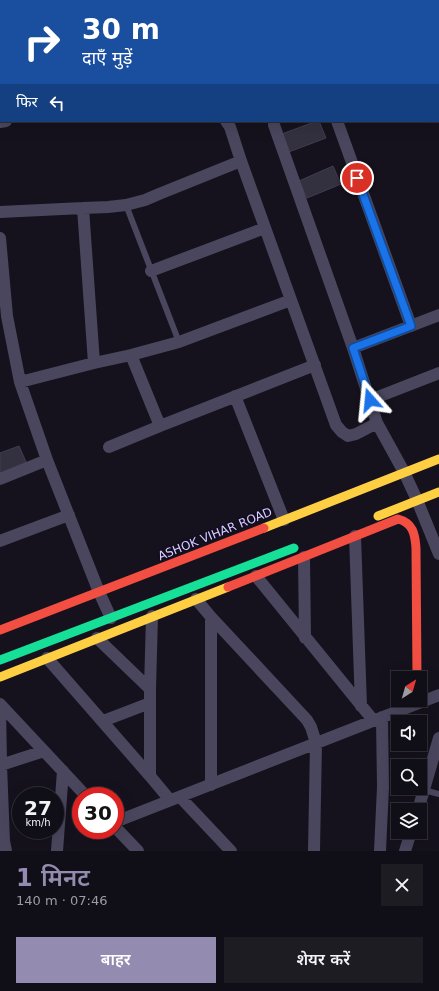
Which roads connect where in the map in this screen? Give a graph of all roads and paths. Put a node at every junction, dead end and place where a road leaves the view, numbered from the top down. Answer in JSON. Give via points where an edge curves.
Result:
{"nodes":[{"id":1,"x":227,"y":122,"type":"edge"},
{"id":2,"x":337,"y":122,"type":"edge"},
{"id":3,"x":274,"y":125,"type":"dead end"},
{"id":4,"x":241,"y":161,"type":"junction"},
{"id":5,"x":126,"y":205,"type":"junction"},
{"id":6,"x":83,"y":208,"type":"junction"},
{"id":7,"x":0,"y":212,"type":"edge"},
{"id":8,"x":265,"y":228,"type":"junction"},
{"id":9,"x":0,"y":238,"type":"edge"},
{"id":10,"x":151,"y":271,"type":"junction"},
{"id":11,"x":291,"y":300,"type":"junction"},
{"id":12,"x":439,"y":315,"type":"edge"},
{"id":13,"x":3,"y":316,"type":"edge"},
{"id":14,"x":411,"y":326,"type":"junction"},
{"id":15,"x":179,"y":342,"type":"junction"},
{"id":16,"x":353,"y":348,"type":"junction"},
{"id":17,"x":131,"y":355,"type":"junction"},
{"id":18,"x":94,"y":363,"type":"junction"},
{"id":19,"x":315,"y":365,"type":"junction"},
{"id":20,"x":439,"y":373,"type":"edge"},
{"id":21,"x":20,"y":382,"type":"junction"},
{"id":22,"x":236,"y":396,"type":"junction"},
{"id":23,"x":370,"y":400,"type":"junction"},
{"id":24,"x":377,"y":423,"type":"junction"},
{"id":25,"x":160,"y":426,"type":"junction"},
{"id":26,"x":109,"y":447,"type":"dead end"},
{"id":27,"x":439,"y":458,"type":"edge"},
{"id":28,"x":47,"y":460,"type":"junction"},
{"id":29,"x":404,"y":472,"type":"junction"},
{"id":30,"x":0,"y":479,"type":"edge"},
{"id":31,"x":439,"y":492,"type":"edge"},
{"id":32,"x":417,"y":500,"type":"junction"},
{"id":33,"x":69,"y":515,"type":"junction"},
{"id":34,"x":284,"y":520,"type":"junction"},
{"id":35,"x":366,"y":520,"type":"dead end"},
{"id":36,"x":355,"y":536,"type":"junction"},
{"id":37,"x":0,"y":541,"type":"edge"},
{"id":38,"x":302,"y":551,"type":"junction"},
{"id":39,"x":439,"y":554,"type":"edge"},
{"id":40,"x":256,"y":576,"type":"junction"},
{"id":41,"x":99,"y":592,"type":"junction"},
{"id":42,"x":196,"y":599,"type":"junction"},
{"id":43,"x":152,"y":616,"type":"junction"},
{"id":44,"x":211,"y":617,"type":"junction"},
{"id":45,"x":111,"y":618,"type":"junction"},
{"id":46,"x":0,"y":630,"type":"edge"},
{"id":47,"x":97,"y":638,"type":"junction"},
{"id":48,"x":305,"y":638,"type":"junction"},
{"id":49,"x":47,"y":658,"type":"junction"},
{"id":50,"x":0,"y":660,"type":"edge"},
{"id":51,"x":417,"y":671,"type":"edge"},
{"id":52,"x":0,"y":677,"type":"edge"},
{"id":53,"x":150,"y":689,"type":"junction"},
{"id":54,"x":439,"y":695,"type":"edge"},
{"id":55,"x":427,"y":699,"type":"edge"},
{"id":56,"x":150,"y":703,"type":"junction"},
{"id":57,"x":0,"y":704,"type":"edge"},
{"id":58,"x":361,"y":706,"type":"junction"},
{"id":59,"x":406,"y":707,"type":"edge"},
{"id":60,"x":378,"y":719,"type":"junction"},
{"id":61,"x":103,"y":721,"type":"junction"},
{"id":62,"x":439,"y":738,"type":"edge"},
{"id":63,"x":316,"y":743,"type":"junction"},
{"id":64,"x":44,"y":751,"type":"junction"},
{"id":65,"x":1,"y":765,"type":"edge"},
{"id":66,"x":64,"y":772,"type":"junction"},
{"id":67,"x":150,"y":776,"type":"junction"},
{"id":68,"x":427,"y":780,"type":"edge"},
{"id":69,"x":211,"y":785,"type":"junction"},
{"id":70,"x":78,"y":787,"type":"edge"},
{"id":71,"x":427,"y":791,"type":"edge"},
{"id":72,"x":439,"y":794,"type":"edge"},
{"id":73,"x":175,"y":799,"type":"junction"},
{"id":74,"x":124,"y":819,"type":"edge"},
{"id":75,"x":124,"y":836,"type":"edge"},
{"id":76,"x":409,"y":839,"type":"edge"},
{"id":77,"x":6,"y":851,"type":"edge"},
{"id":78,"x":57,"y":851,"type":"edge"},
{"id":79,"x":138,"y":851,"type":"edge"},
{"id":80,"x":231,"y":851,"type":"edge"},
{"id":81,"x":314,"y":851,"type":"edge"},
{"id":82,"x":380,"y":851,"type":"edge"},
{"id":83,"x":406,"y":851,"type":"edge"}],
"edges":[{"from":1,"to":4,"type":"street"},
{"from":2,"to":14,"type":"street"},
{"from":3,"to":16,"type":"street"},
{"from":4,"to":5,"type":"street","via":[[145,200]]},
{"from":4,"to":8,"type":"street"},
{"from":5,"to":6,"type":"street"},
{"from":5,"to":10,"type":"lane"},
{"from":6,"to":7,"type":"street"},
{"from":6,"to":18,"type":"street"},
{"from":8,"to":10,"type":"street"},
{"from":8,"to":11,"type":"street"},
{"from":9,"to":13,"type":"street"},
{"from":10,"to":15,"type":"lane"},
{"from":11,"to":15,"type":"street"},
{"from":11,"to":19,"type":"street"},
{"from":12,"to":14,"type":"street"},
{"from":13,"to":21,"type":"street"},
{"from":14,"to":16,"type":"street"},
{"from":15,"to":17,"type":"street"},
{"from":16,"to":23,"type":"street"},
{"from":17,"to":18,"type":"street"},
{"from":17,"to":25,"type":"street"},
{"from":18,"to":21,"type":"street"},
{"from":19,"to":22,"type":"street"},
{"from":19,"to":24,"type":"street","via":[[336,425],[342,432],[348,436],[356,434]]},
{"from":20,"to":23,"type":"street"},
{"from":21,"to":28,"type":"street"},
{"from":22,"to":25,"type":"street"},
{"from":22,"to":34,"type":"street"},
{"from":23,"to":24,"type":"street"},
{"from":24,"to":29,"type":"street"},
{"from":25,"to":26,"type":"street"},
{"from":27,"to":29,"type":"main road","name":"ASHOK VIHAR ROAD"},
{"from":28,"to":30,"type":"street"},
{"from":28,"to":33,"type":"street"},
{"from":29,"to":32,"type":"street"},
{"from":29,"to":34,"type":"main road","name":"ASHOK VIHAR ROAD"},
{"from":31,"to":32,"type":"main road"},
{"from":32,"to":35,"type":"main road"},
{"from":32,"to":39,"type":"street"},
{"from":33,"to":37,"type":"street"},
{"from":33,"to":41,"type":"street"},
{"from":34,"to":41,"type":"main road","name":"ASHOK VIHAR ROAD"},
{"from":36,"to":38,"type":"main road"},
{"from":36,"to":51,"type":"main road","via":[[398,519],[407,522],[414,531]]},
{"from":36,"to":58,"type":"street"},
{"from":38,"to":40,"type":"main road"},
{"from":38,"to":45,"type":"main road"},
{"from":38,"to":48,"type":"street"},
{"from":40,"to":42,"type":"main road"},
{"from":40,"to":48,"type":"street"},
{"from":41,"to":45,"type":"street"},
{"from":41,"to":46,"type":"main road","name":"ASHOK VIHAR ROAD"},
{"from":42,"to":43,"type":"main road"},
{"from":42,"to":44,"type":"street"},
{"from":43,"to":47,"type":"main road"},
{"from":43,"to":53,"type":"street"},
{"from":44,"to":63,"type":"street","via":[[307,720]]},
{"from":44,"to":69,"type":"street"},
{"from":45,"to":50,"type":"main road"},
{"from":47,"to":49,"type":"main road"},
{"from":47,"to":53,"type":"street"},
{"from":48,"to":58,"type":"street"},
{"from":49,"to":52,"type":"main road"},
{"from":49,"to":61,"type":"street"},
{"from":53,"to":56,"type":"street"},
{"from":54,"to":55,"type":"street"},
{"from":56,"to":61,"type":"street"},
{"from":56,"to":67,"type":"street"},
{"from":57,"to":64,"type":"street"},
{"from":57,"to":65,"type":"street"},
{"from":58,"to":60,"type":"street"},
{"from":59,"to":60,"type":"street"},
{"from":60,"to":63,"type":"street"},
{"from":60,"to":82,"type":"street","via":[[383,787]]},
{"from":61,"to":67,"type":"street"},
{"from":62,"to":68,"type":"street"},
{"from":63,"to":69,"type":"street"},
{"from":63,"to":81,"type":"street"},
{"from":64,"to":65,"type":"street"},
{"from":64,"to":66,"type":"street"},
{"from":65,"to":77,"type":"street"},
{"from":66,"to":70,"type":"street"},
{"from":66,"to":78,"type":"street"},
{"from":67,"to":73,"type":"street"},
{"from":69,"to":73,"type":"street"},
{"from":71,"to":72,"type":"lane"},
{"from":73,"to":74,"type":"street"},
{"from":73,"to":80,"type":"street"},
{"from":75,"to":79,"type":"street"},
{"from":76,"to":83,"type":"street"}]}
